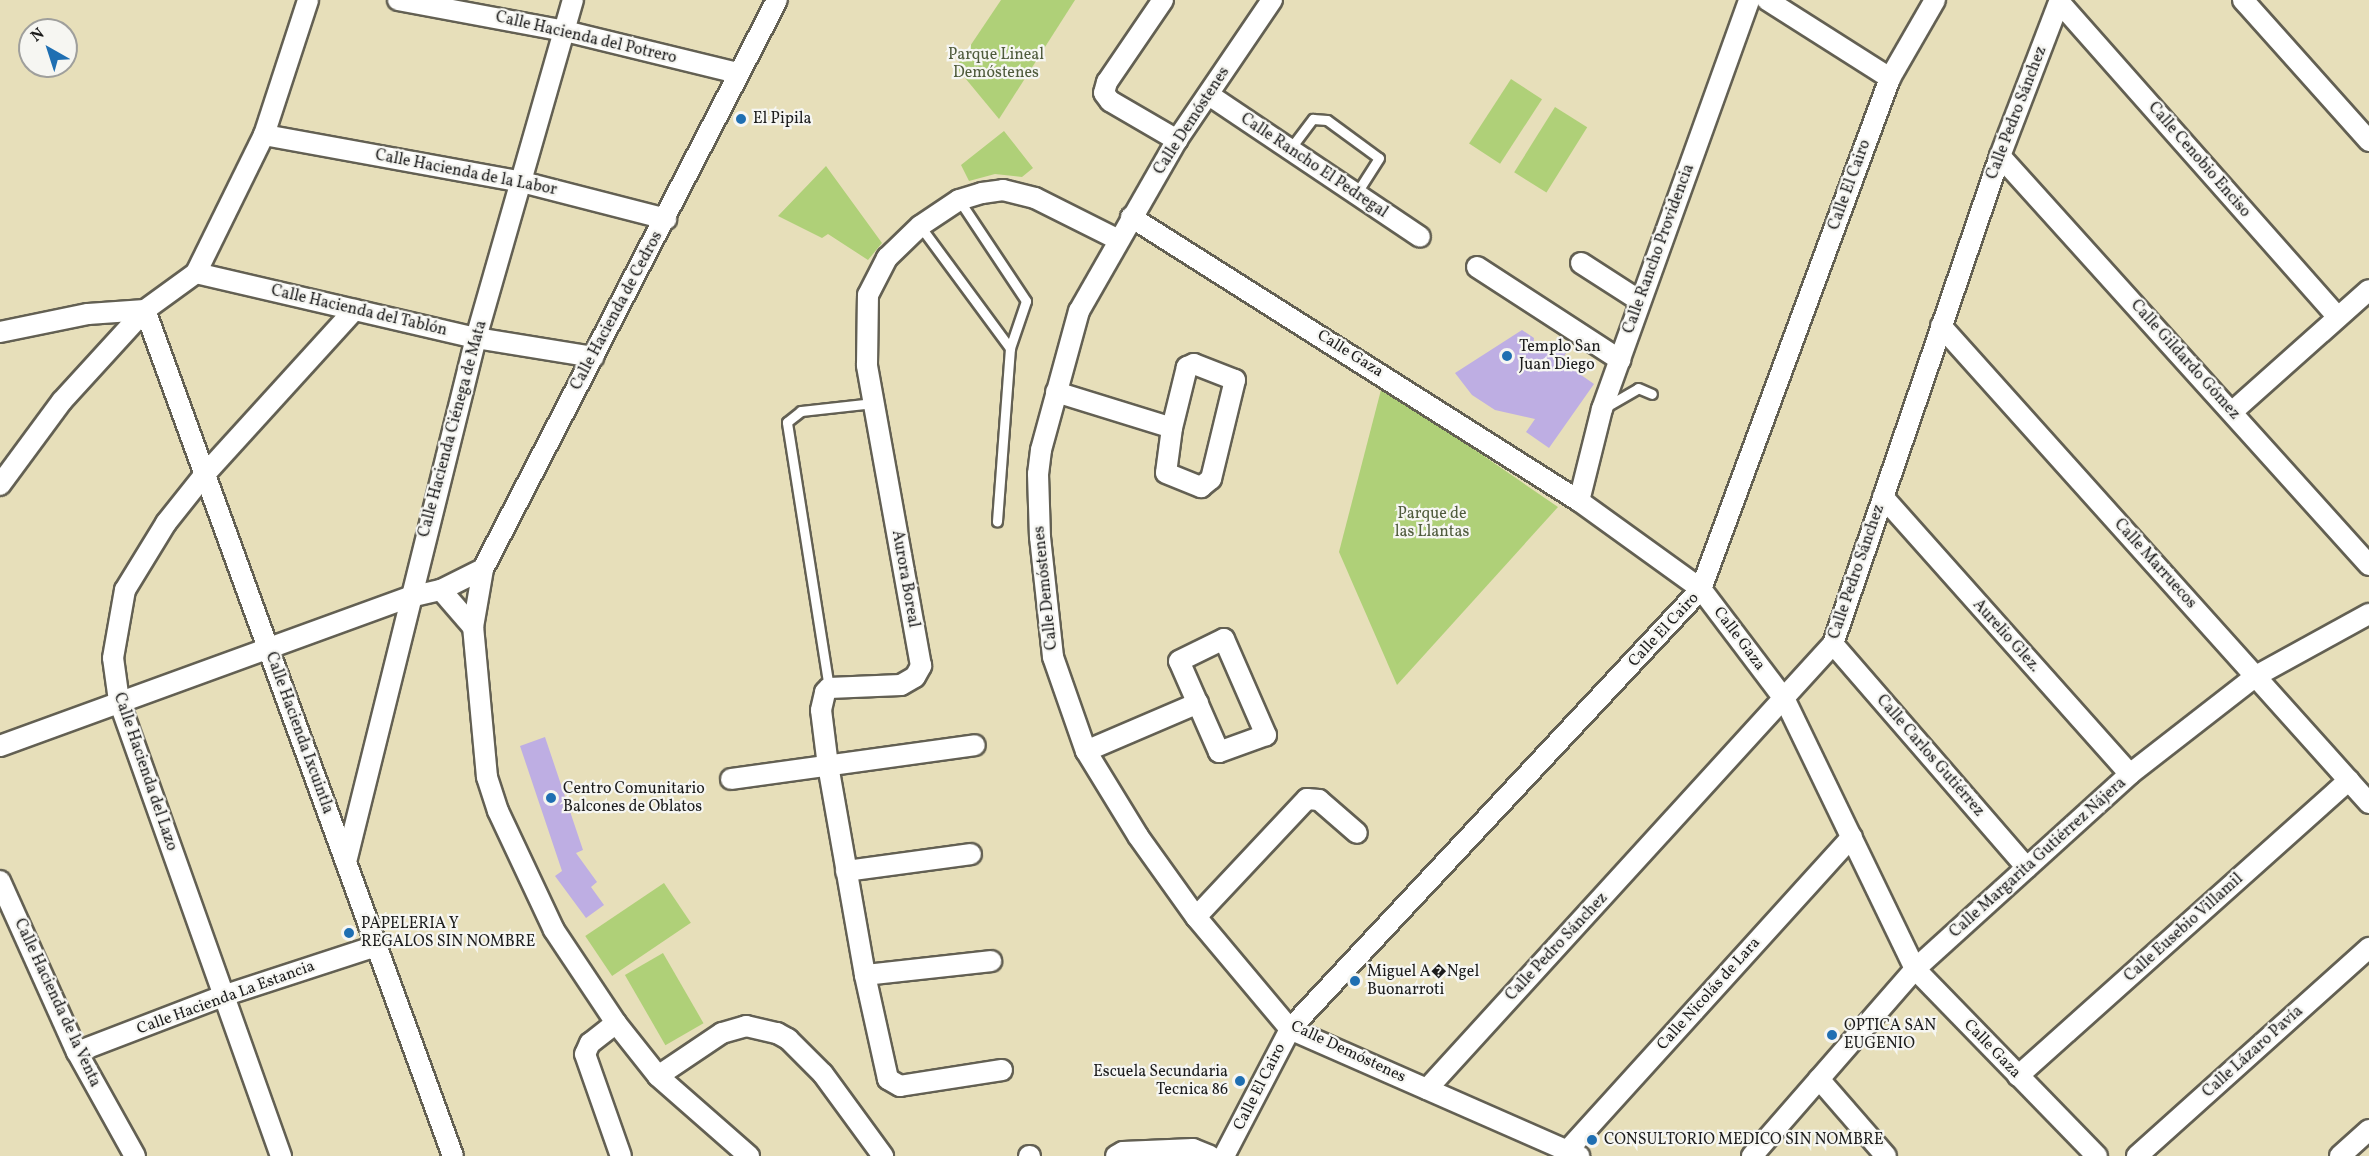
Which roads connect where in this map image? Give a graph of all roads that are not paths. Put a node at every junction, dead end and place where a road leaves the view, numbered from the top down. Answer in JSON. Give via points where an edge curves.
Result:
{"nodes":[{"id":1,"x":308,"y":0,"type":"edge"},
{"id":2,"x":398,"y":0,"type":"edge"},
{"id":3,"x":573,"y":0,"type":"edge"},
{"id":4,"x":777,"y":0,"type":"edge"},
{"id":5,"x":1163,"y":0,"type":"edge"},
{"id":6,"x":1272,"y":0,"type":"edge"},
{"id":7,"x":1749,"y":0,"type":"edge"},
{"id":8,"x":1767,"y":0,"type":"edge"},
{"id":9,"x":1935,"y":0,"type":"edge"},
{"id":10,"x":2243,"y":0,"type":"edge"},
{"id":11,"x":2060,"y":1,"type":"edge"},
{"id":12,"x":565,"y":31,"type":"junction"},
{"id":13,"x":737,"y":73,"type":"junction"},
{"id":14,"x":1890,"y":78,"type":"junction"},
{"id":15,"x":1209,"y":94,"type":"junction"},
{"id":16,"x":264,"y":135,"type":"junction"},
{"id":17,"x":1177,"y":140,"type":"junction"},
{"id":18,"x":2369,"y":141,"type":"edge"},
{"id":19,"x":1290,"y":149,"type":"junction"},
{"id":20,"x":2000,"y":156,"type":"junction"},
{"id":21,"x":522,"y":182,"type":"junction"},
{"id":22,"x":1356,"y":194,"type":"junction"},
{"id":23,"x":959,"y":200,"type":"junction"},
{"id":24,"x":1131,"y":217,"type":"junction"},
{"id":25,"x":666,"y":219,"type":"junction"},
{"id":26,"x":920,"y":226,"type":"junction"},
{"id":27,"x":1420,"y":237,"type":"dead end"},
{"id":28,"x":1119,"y":240,"type":"junction"},
{"id":29,"x":1581,"y":263,"type":"dead end"},
{"id":30,"x":1477,"y":267,"type":"dead end"},
{"id":31,"x":196,"y":273,"type":"junction"},
{"id":32,"x":2369,"y":290,"type":"edge"},
{"id":33,"x":1640,"y":302,"type":"junction"},
{"id":34,"x":145,"y":310,"type":"junction"},
{"id":35,"x":354,"y":310,"type":"junction"},
{"id":36,"x":2338,"y":317,"type":"junction"},
{"id":37,"x":1941,"y":326,"type":"junction"},
{"id":38,"x":0,"y":333,"type":"edge"},
{"id":39,"x":476,"y":338,"type":"junction"},
{"id":40,"x":1010,"y":348,"type":"junction"},
{"id":41,"x":593,"y":357,"type":"junction"},
{"id":42,"x":1620,"y":360,"type":"junction"},
{"id":43,"x":1056,"y":392,"type":"junction"},
{"id":44,"x":1652,"y":394,"type":"dead end"},
{"id":45,"x":874,"y":403,"type":"junction"},
{"id":46,"x":1602,"y":409,"type":"junction"},
{"id":47,"x":2232,"y":412,"type":"junction"},
{"id":48,"x":1172,"y":428,"type":"junction"},
{"id":49,"x":205,"y":474,"type":"junction"},
{"id":50,"x":0,"y":485,"type":"edge"},
{"id":51,"x":1883,"y":497,"type":"junction"},
{"id":52,"x":1579,"y":501,"type":"junction"},
{"id":53,"x":997,"y":522,"type":"dead end"},
{"id":54,"x":2369,"y":565,"type":"edge"},
{"id":55,"x":483,"y":569,"type":"junction"},
{"id":56,"x":1701,"y":589,"type":"junction"},
{"id":57,"x":441,"y":590,"type":"junction"},
{"id":58,"x":410,"y":597,"type":"junction"},
{"id":59,"x":2369,"y":614,"type":"edge"},
{"id":60,"x":473,"y":627,"type":"junction"},
{"id":61,"x":1833,"y":644,"type":"junction"},
{"id":62,"x":268,"y":648,"type":"junction"},
{"id":63,"x":2256,"y":676,"type":"junction"},
{"id":64,"x":829,"y":688,"type":"junction"},
{"id":65,"x":1785,"y":700,"type":"junction"},
{"id":66,"x":119,"y":701,"type":"junction"},
{"id":67,"x":1198,"y":703,"type":"junction"},
{"id":68,"x":0,"y":746,"type":"edge"},
{"id":69,"x":975,"y":746,"type":"dead end"},
{"id":70,"x":1086,"y":751,"type":"junction"},
{"id":71,"x":828,"y":766,"type":"junction"},
{"id":72,"x":2130,"y":774,"type":"junction"},
{"id":73,"x":731,"y":779,"type":"dead end"},
{"id":74,"x":2349,"y":780,"type":"junction"},
{"id":75,"x":2369,"y":803,"type":"edge"},
{"id":76,"x":1357,"y":833,"type":"dead end"},
{"id":77,"x":1852,"y":837,"type":"junction"},
{"id":78,"x":971,"y":855,"type":"dead end"},
{"id":79,"x":346,"y":862,"type":"junction"},
{"id":80,"x":2027,"y":868,"type":"junction"},
{"id":81,"x":846,"y":871,"type":"junction"},
{"id":82,"x":0,"y":881,"type":"edge"},
{"id":83,"x":1196,"y":917,"type":"junction"},
{"id":84,"x":376,"y":946,"type":"junction"},
{"id":85,"x":2369,"y":948,"type":"edge"},
{"id":86,"x":991,"y":961,"type":"dead end"},
{"id":87,"x":1915,"y":969,"type":"junction"},
{"id":88,"x":865,"y":975,"type":"junction"},
{"id":89,"x":223,"y":996,"type":"junction"},
{"id":90,"x":616,"y":1023,"type":"junction"},
{"id":91,"x":1290,"y":1029,"type":"junction"},
{"id":92,"x":77,"y":1052,"type":"junction"},
{"id":93,"x":1002,"y":1070,"type":"dead end"},
{"id":94,"x":658,"y":1076,"type":"junction"},
{"id":95,"x":2019,"y":1076,"type":"junction"},
{"id":96,"x":1819,"y":1079,"type":"junction"},
{"id":97,"x":1427,"y":1089,"type":"junction"},
{"id":98,"x":2369,"y":1130,"type":"edge"},
{"id":99,"x":1573,"y":1153,"type":"edge"},
{"id":100,"x":135,"y":1156,"type":"edge"},
{"id":101,"x":281,"y":1156,"type":"edge"},
{"id":102,"x":453,"y":1156,"type":"edge"},
{"id":103,"x":621,"y":1156,"type":"edge"},
{"id":104,"x":749,"y":1156,"type":"edge"},
{"id":105,"x":883,"y":1156,"type":"edge"},
{"id":106,"x":1116,"y":1156,"type":"edge"},
{"id":107,"x":1210,"y":1156,"type":"edge"},
{"id":108,"x":1224,"y":1156,"type":"edge"},
{"id":109,"x":1752,"y":1156,"type":"edge"},
{"id":110,"x":1886,"y":1156,"type":"edge"},
{"id":111,"x":2097,"y":1156,"type":"edge"},
{"id":112,"x":2137,"y":1156,"type":"edge"},
{"id":113,"x":2340,"y":1156,"type":"edge"}],
"edges":[{"from":1,"to":16,"type":"street"},
{"from":2,"to":12,"type":"street","name":"Calle Hacienda del Potrero"},
{"from":3,"to":12,"type":"street","name":"Calle Hacienda Ciénega de Mata"},
{"from":4,"to":13,"type":"street","name":"Calle Hacienda de Cedros"},
{"from":5,"to":17,"type":"street","via":[[1107,82],[1104,93],[1110,101]]},
{"from":6,"to":15,"type":"street","name":"Calle Demóstenes"},
{"from":7,"to":33,"type":"street","name":"Calle Rancho Providencia"},
{"from":8,"to":14,"type":"street"},
{"from":9,"to":14,"type":"street","name":"Calle El Cairo"},
{"from":10,"to":18,"type":"street"},
{"from":11,"to":20,"type":"street","name":"Calle Pedro Sánchez"},
{"from":11,"to":36,"type":"street","name":"Calle Cenobio Enciso"},
{"from":12,"to":13,"type":"street","name":"Calle Hacienda del Potrero"},
{"from":12,"to":21,"type":"street","name":"Calle Hacienda Ciénega de Mata"},
{"from":13,"to":25,"type":"street","name":"Calle Hacienda de Cedros"},
{"from":14,"to":56,"type":"street","name":"Calle El Cairo"},
{"from":15,"to":17,"type":"street","name":"Calle Demóstenes"},
{"from":15,"to":19,"type":"street","name":"Calle Rancho El Pedregal"},
{"from":16,"to":21,"type":"street","name":"Calle Hacienda de la Labor"},
{"from":16,"to":31,"type":"street"},
{"from":17,"to":24,"type":"street","name":"Calle Demóstenes"},
{"from":19,"to":22,"type":"street","name":"Calle Rancho El Pedregal"},
{"from":19,"to":22,"type":"lane","via":[[1312,119],[1327,120],[1379,158]]},
{"from":20,"to":37,"type":"street","name":"Calle Pedro Sánchez"},
{"from":20,"to":47,"type":"street","name":"Calle Gildardo Gómez"},
{"from":21,"to":25,"type":"street","name":"Calle Hacienda de la Labor"},
{"from":21,"to":39,"type":"street","name":"Calle Hacienda Ciénega de Mata"},
{"from":22,"to":27,"type":"street","name":"Calle Rancho El Pedregal"},
{"from":23,"to":26,"type":"street","name":"Aurora Boreal"},
{"from":23,"to":28,"type":"street","name":"Aurora Boreal","via":[[992,190],[1016,192],[1065,211]]},
{"from":23,"to":40,"type":"lane","via":[[1026,301]]},
{"from":24,"to":28,"type":"street","name":"Calle Demóstenes"},
{"from":24,"to":52,"type":"street","name":"Calle Gaza"},
{"from":25,"to":41,"type":"street","name":"Calle Hacienda de Cedros"},
{"from":26,"to":40,"type":"lane"},
{"from":26,"to":45,"type":"street","name":"Aurora Boreal","via":[[887,258],[868,295],[865,352]]},
{"from":28,"to":43,"type":"street","name":"Calle Demóstenes","via":[[1079,311]]},
{"from":29,"to":33,"type":"street"},
{"from":30,"to":42,"type":"street"},
{"from":31,"to":34,"type":"street"},
{"from":31,"to":35,"type":"street","name":"Calle Hacienda del Tablón"},
{"from":32,"to":36,"type":"street"},
{"from":33,"to":42,"type":"street","name":"Calle Rancho Providencia"},
{"from":34,"to":38,"type":"street","via":[[88,314]]},
{"from":34,"to":49,"type":"street","name":"Calle Hacienda Ixcuintla"},
{"from":34,"to":50,"type":"street","via":[[62,401]]},
{"from":35,"to":39,"type":"street","name":"Calle Hacienda del Tablón"},
{"from":35,"to":49,"type":"street","name":"Calle Hacienda del Lazo"},
{"from":36,"to":47,"type":"street"},
{"from":37,"to":51,"type":"street","name":"Calle Pedro Sánchez"},
{"from":37,"to":63,"type":"street","name":"Calle Marruecos"},
{"from":39,"to":41,"type":"street","name":"Calle Hacienda del Tablón"},
{"from":39,"to":58,"type":"street","name":"Calle Hacienda Ciénega de Mata"},
{"from":40,"to":53,"type":"lane"},
{"from":41,"to":55,"type":"street","name":"Calle Hacienda de Cedros"},
{"from":42,"to":46,"type":"street","name":"Calle Rancho Providencia"},
{"from":43,"to":48,"type":"street"},
{"from":43,"to":70,"type":"street","name":"Calle Demóstenes","via":[[1038,474],[1040,537],[1053,657]]},
{"from":44,"to":46,"type":"lane","via":[[1638,388]]},
{"from":45,"to":64,"type":"lane","via":[[801,411],[787,422]]},
{"from":45,"to":64,"type":"street","name":"Aurora Boreal","via":[[921,666],[915,677],[901,685]]},
{"from":46,"to":52,"type":"street","name":"Calle Rancho Providencia"},
{"from":47,"to":54,"type":"street","name":"Calle Gildardo Gómez"},
{"from":48,"to":48,"type":"street","via":[[1167,474],[1204,486],[1211,479],[1235,380],[1194,364],[1187,367]]},
{"from":49,"to":62,"type":"street","name":"Calle Hacienda Ixcuintla"},
{"from":49,"to":66,"type":"street","name":"Calle Hacienda del Lazo","via":[[160,531],[125,590],[112,658]]},
{"from":51,"to":61,"type":"street","name":"Calle Pedro Sánchez"},
{"from":51,"to":72,"type":"street","name":"Aurelio Glez."},
{"from":52,"to":56,"type":"street","name":"Calle Gaza"},
{"from":55,"to":57,"type":"street"},
{"from":55,"to":60,"type":"street","name":"Calle Hacienda de Cedros"},
{"from":56,"to":65,"type":"street","name":"Calle Gaza"},
{"from":56,"to":91,"type":"street","name":"Calle El Cairo"},
{"from":57,"to":58,"type":"street"},
{"from":57,"to":60,"type":"street"},
{"from":58,"to":62,"type":"street"},
{"from":58,"to":79,"type":"street","name":"Calle Hacienda Ciénega de Mata"},
{"from":59,"to":63,"type":"street","name":"Calle Margarita Gutiérrez Nájera"},
{"from":60,"to":90,"type":"street","name":"Calle Hacienda de Cedros","via":[[483,759],[498,811],[554,930]]},
{"from":61,"to":65,"type":"street","name":"Calle Pedro Sánchez"},
{"from":61,"to":80,"type":"street","name":"Calle Carlos Gutiérrez"},
{"from":62,"to":66,"type":"street"},
{"from":62,"to":79,"type":"street","name":"Calle Hacienda Ixcuintla"},
{"from":63,"to":72,"type":"street","name":"Calle Margarita Gutiérrez Nájera"},
{"from":63,"to":74,"type":"street","name":"Calle Marruecos"},
{"from":64,"to":71,"type":"street","via":[[820,704]]},
{"from":65,"to":77,"type":"street","name":"Calle Gaza"},
{"from":65,"to":97,"type":"street","name":"Calle Pedro Sánchez"},
{"from":66,"to":68,"type":"street"},
{"from":66,"to":89,"type":"street","name":"Calle Hacienda del Lazo"},
{"from":67,"to":67,"type":"street","via":[[1179,661],[1224,639],[1266,735],[1219,752]]},
{"from":67,"to":70,"type":"street"},
{"from":69,"to":71,"type":"street"},
{"from":70,"to":83,"type":"street","name":"Calle Demóstenes","via":[[1138,836]]},
{"from":71,"to":73,"type":"street"},
{"from":71,"to":81,"type":"street"},
{"from":72,"to":80,"type":"street","name":"Calle Margarita Gutiérrez Nájera"},
{"from":74,"to":75,"type":"street","name":"Calle Marruecos"},
{"from":74,"to":95,"type":"street","name":"Calle Eusebio Villamil"},
{"from":76,"to":83,"type":"street","via":[[1319,800],[1311,798]]},
{"from":77,"to":87,"type":"street","name":"Calle Gaza"},
{"from":77,"to":99,"type":"street","name":"Calle Nicolás de Lara"},
{"from":78,"to":81,"type":"street"},
{"from":79,"to":84,"type":"street","name":"Calle Hacienda Ixcuintla"},
{"from":80,"to":87,"type":"street","name":"Calle Margarita Gutiérrez Nájera"},
{"from":81,"to":88,"type":"street"},
{"from":82,"to":92,"type":"street","name":"Calle Hacienda de la Venta"},
{"from":83,"to":91,"type":"street","name":"Calle Demóstenes"},
{"from":84,"to":89,"type":"street","name":"Calle Hacienda La Estancia"},
{"from":84,"to":102,"type":"street","name":"Calle Hacienda Ixcuintla"},
{"from":85,"to":112,"type":"street","name":"Calle Lázaro Pavía"},
{"from":86,"to":88,"type":"street"},
{"from":87,"to":95,"type":"street","name":"Calle Gaza"},
{"from":87,"to":96,"type":"street","name":"Calle Margarita Gutiérrez Nájera"},
{"from":88,"to":93,"type":"street","via":[[891,1083],[900,1086]]},
{"from":89,"to":92,"type":"street","name":"Calle Hacienda La Estancia"},
{"from":89,"to":101,"type":"street","name":"Calle Hacienda del Lazo"},
{"from":90,"to":94,"type":"street","name":"Calle Hacienda de Cedros"},
{"from":90,"to":103,"type":"street","via":[[590,1043],[585,1054]]},
{"from":91,"to":97,"type":"street","name":"Calle Demóstenes"},
{"from":91,"to":108,"type":"street","name":"Calle El Cairo"},
{"from":92,"to":100,"type":"street","name":"Calle Hacienda de la Venta"},
{"from":94,"to":104,"type":"street","name":"Calle Hacienda de Cedros"},
{"from":94,"to":105,"type":"street","via":[[722,1033],[746,1026],[777,1033],[823,1074]]},
{"from":95,"to":111,"type":"street","name":"Calle Gaza"},
{"from":96,"to":109,"type":"street","name":"Calle Margarita Gutiérrez Nájera"},
{"from":96,"to":110,"type":"street"},
{"from":97,"to":99,"type":"street","name":"Calle Demóstenes"},
{"from":98,"to":113,"type":"street"},
{"from":106,"to":107,"type":"street","via":[[1123,1152],[1193,1149]]}]}
